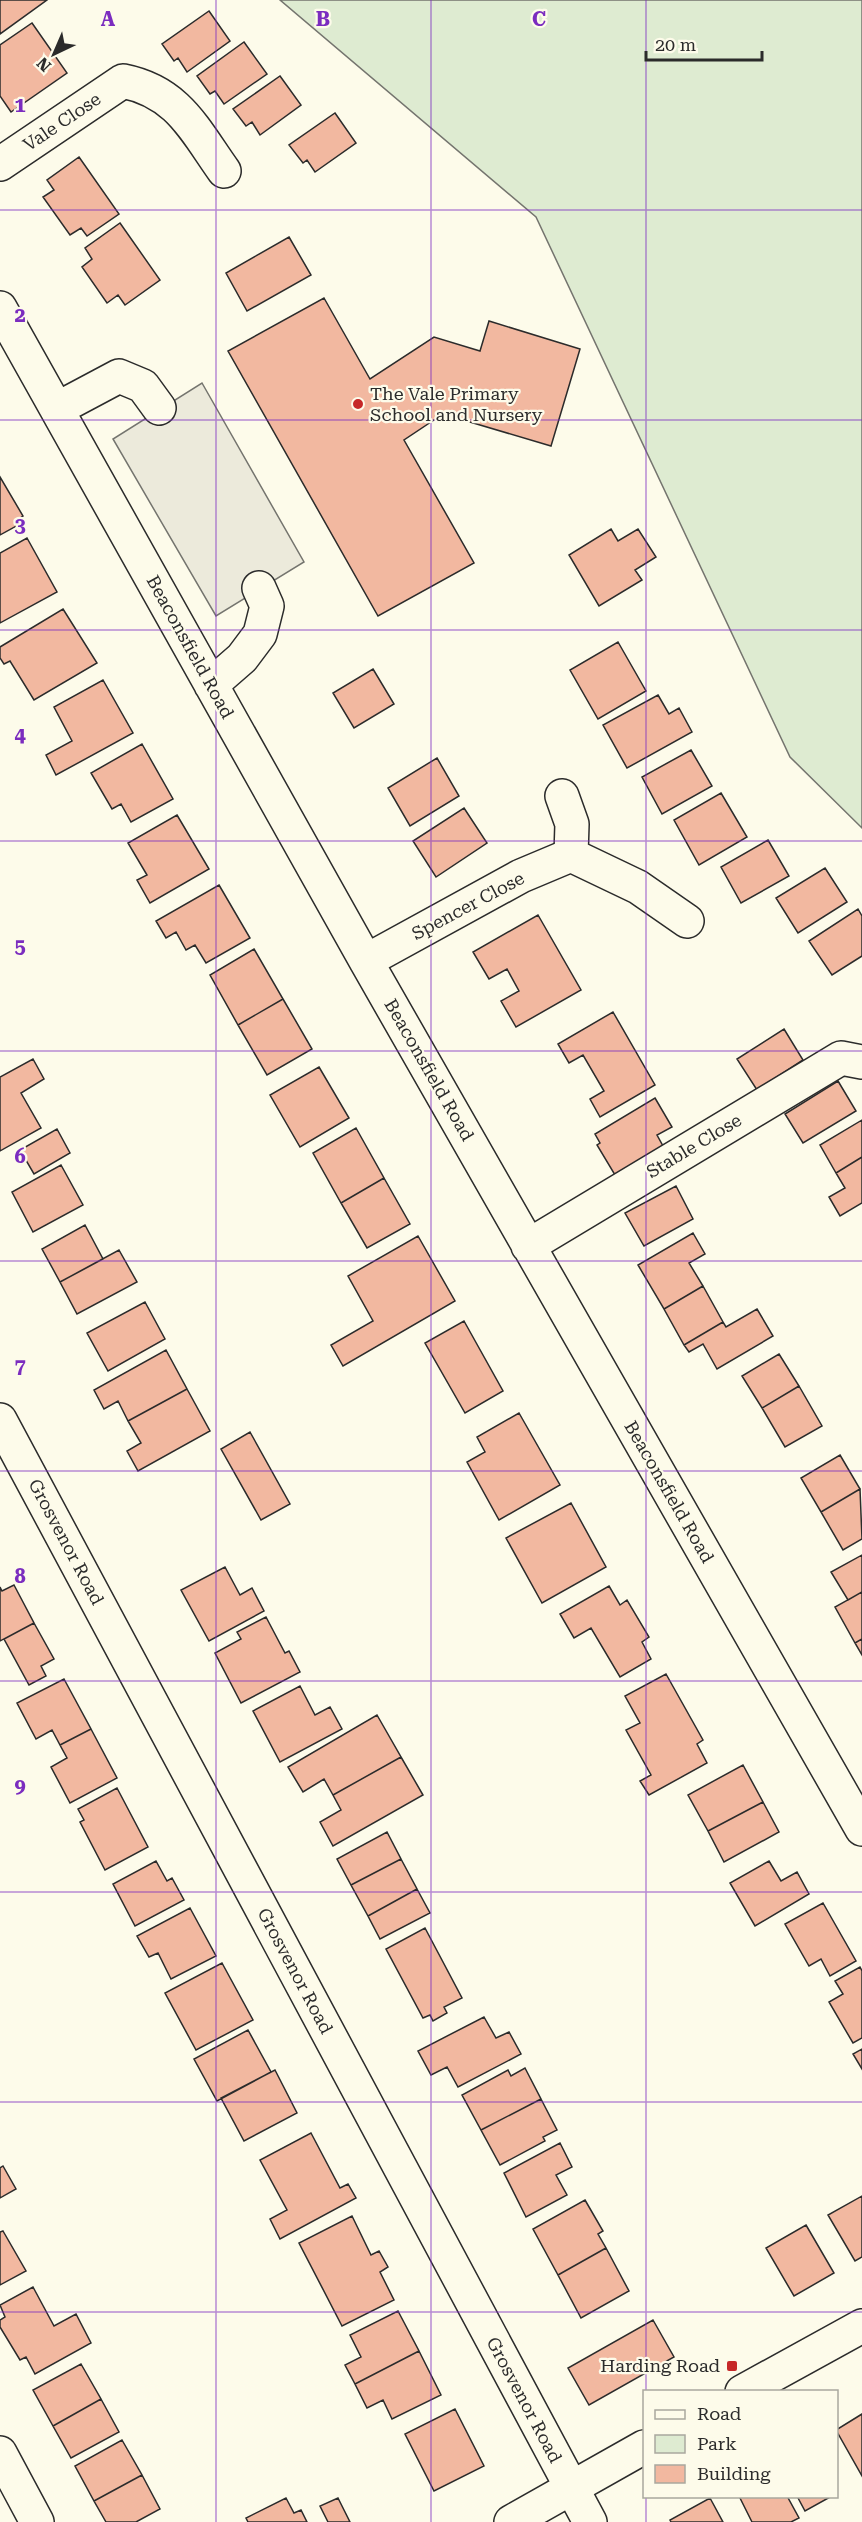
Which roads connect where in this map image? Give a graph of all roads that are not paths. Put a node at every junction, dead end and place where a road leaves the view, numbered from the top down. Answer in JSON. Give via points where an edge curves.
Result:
{"nodes":[{"id":1,"x":0,"y":164,"type":"edge"},
{"id":2,"x":224,"y":171,"type":"dead end"},
{"id":3,"x":0,"y":308,"type":"edge"},
{"id":4,"x":159,"y":408,"type":"dead end"},
{"id":5,"x":57,"y":409,"type":"junction"},
{"id":6,"x":259,"y":588,"type":"dead end"},
{"id":7,"x":211,"y":684,"type":"junction"},
{"id":8,"x":562,"y":796,"type":"dead end"},
{"id":9,"x":571,"y":855,"type":"junction"},
{"id":10,"x":687,"y":921,"type":"dead end"},
{"id":11,"x":366,"y":961,"type":"junction"},
{"id":12,"x":862,"y":1062,"type":"edge"},
{"id":13,"x":528,"y":1246,"type":"junction"},
{"id":14,"x":0,"y":1420,"type":"edge"},
{"id":15,"x":862,"y":1829,"type":"edge"},
{"id":16,"x":862,"y":2326,"type":"edge"},
{"id":17,"x":744,"y":2390,"type":"edge"},
{"id":18,"x":643,"y":2448,"type":"edge"},
{"id":19,"x":0,"y":2453,"type":"edge"},
{"id":20,"x":571,"y":2488,"type":"junction"},
{"id":21,"x":38,"y":2522,"type":"edge"},
{"id":22,"x":511,"y":2522,"type":"edge"},
{"id":23,"x":590,"y":2522,"type":"edge"}],
"edges":[{"from":1,"to":2,"type":"street","name":"Vale Close","via":[[123,81],[144,85],[165,96]]},
{"from":3,"to":5,"type":"street","name":"Beaconsfield Road"},
{"from":4,"to":5,"type":"street","via":[[143,386],[119,376]]},
{"from":5,"to":7,"type":"street","name":"Beaconsfield Road"},
{"from":6,"to":7,"type":"street","via":[[267,606],[260,634],[242,658]]},
{"from":7,"to":11,"type":"street","name":"Beaconsfield Road"},
{"from":8,"to":9,"type":"street","via":[[572,825]]},
{"from":9,"to":10,"type":"street","via":[[638,887]]},
{"from":9,"to":11,"type":"street","name":"Spencer Close","via":[[521,876]]},
{"from":11,"to":13,"type":"street","name":"Beaconsfield Road"},
{"from":12,"to":13,"type":"street","name":"Stable Close","via":[[841,1058]]},
{"from":13,"to":15,"type":"street","name":"Beaconsfield Road"},
{"from":14,"to":20,"type":"street","name":"Grosvenor Road"},
{"from":16,"to":17,"type":"street"},
{"from":18,"to":20,"type":"street"},
{"from":19,"to":21,"type":"street"},
{"from":20,"to":22,"type":"street"},
{"from":20,"to":23,"type":"street","name":"Grosvenor Road"}]}
